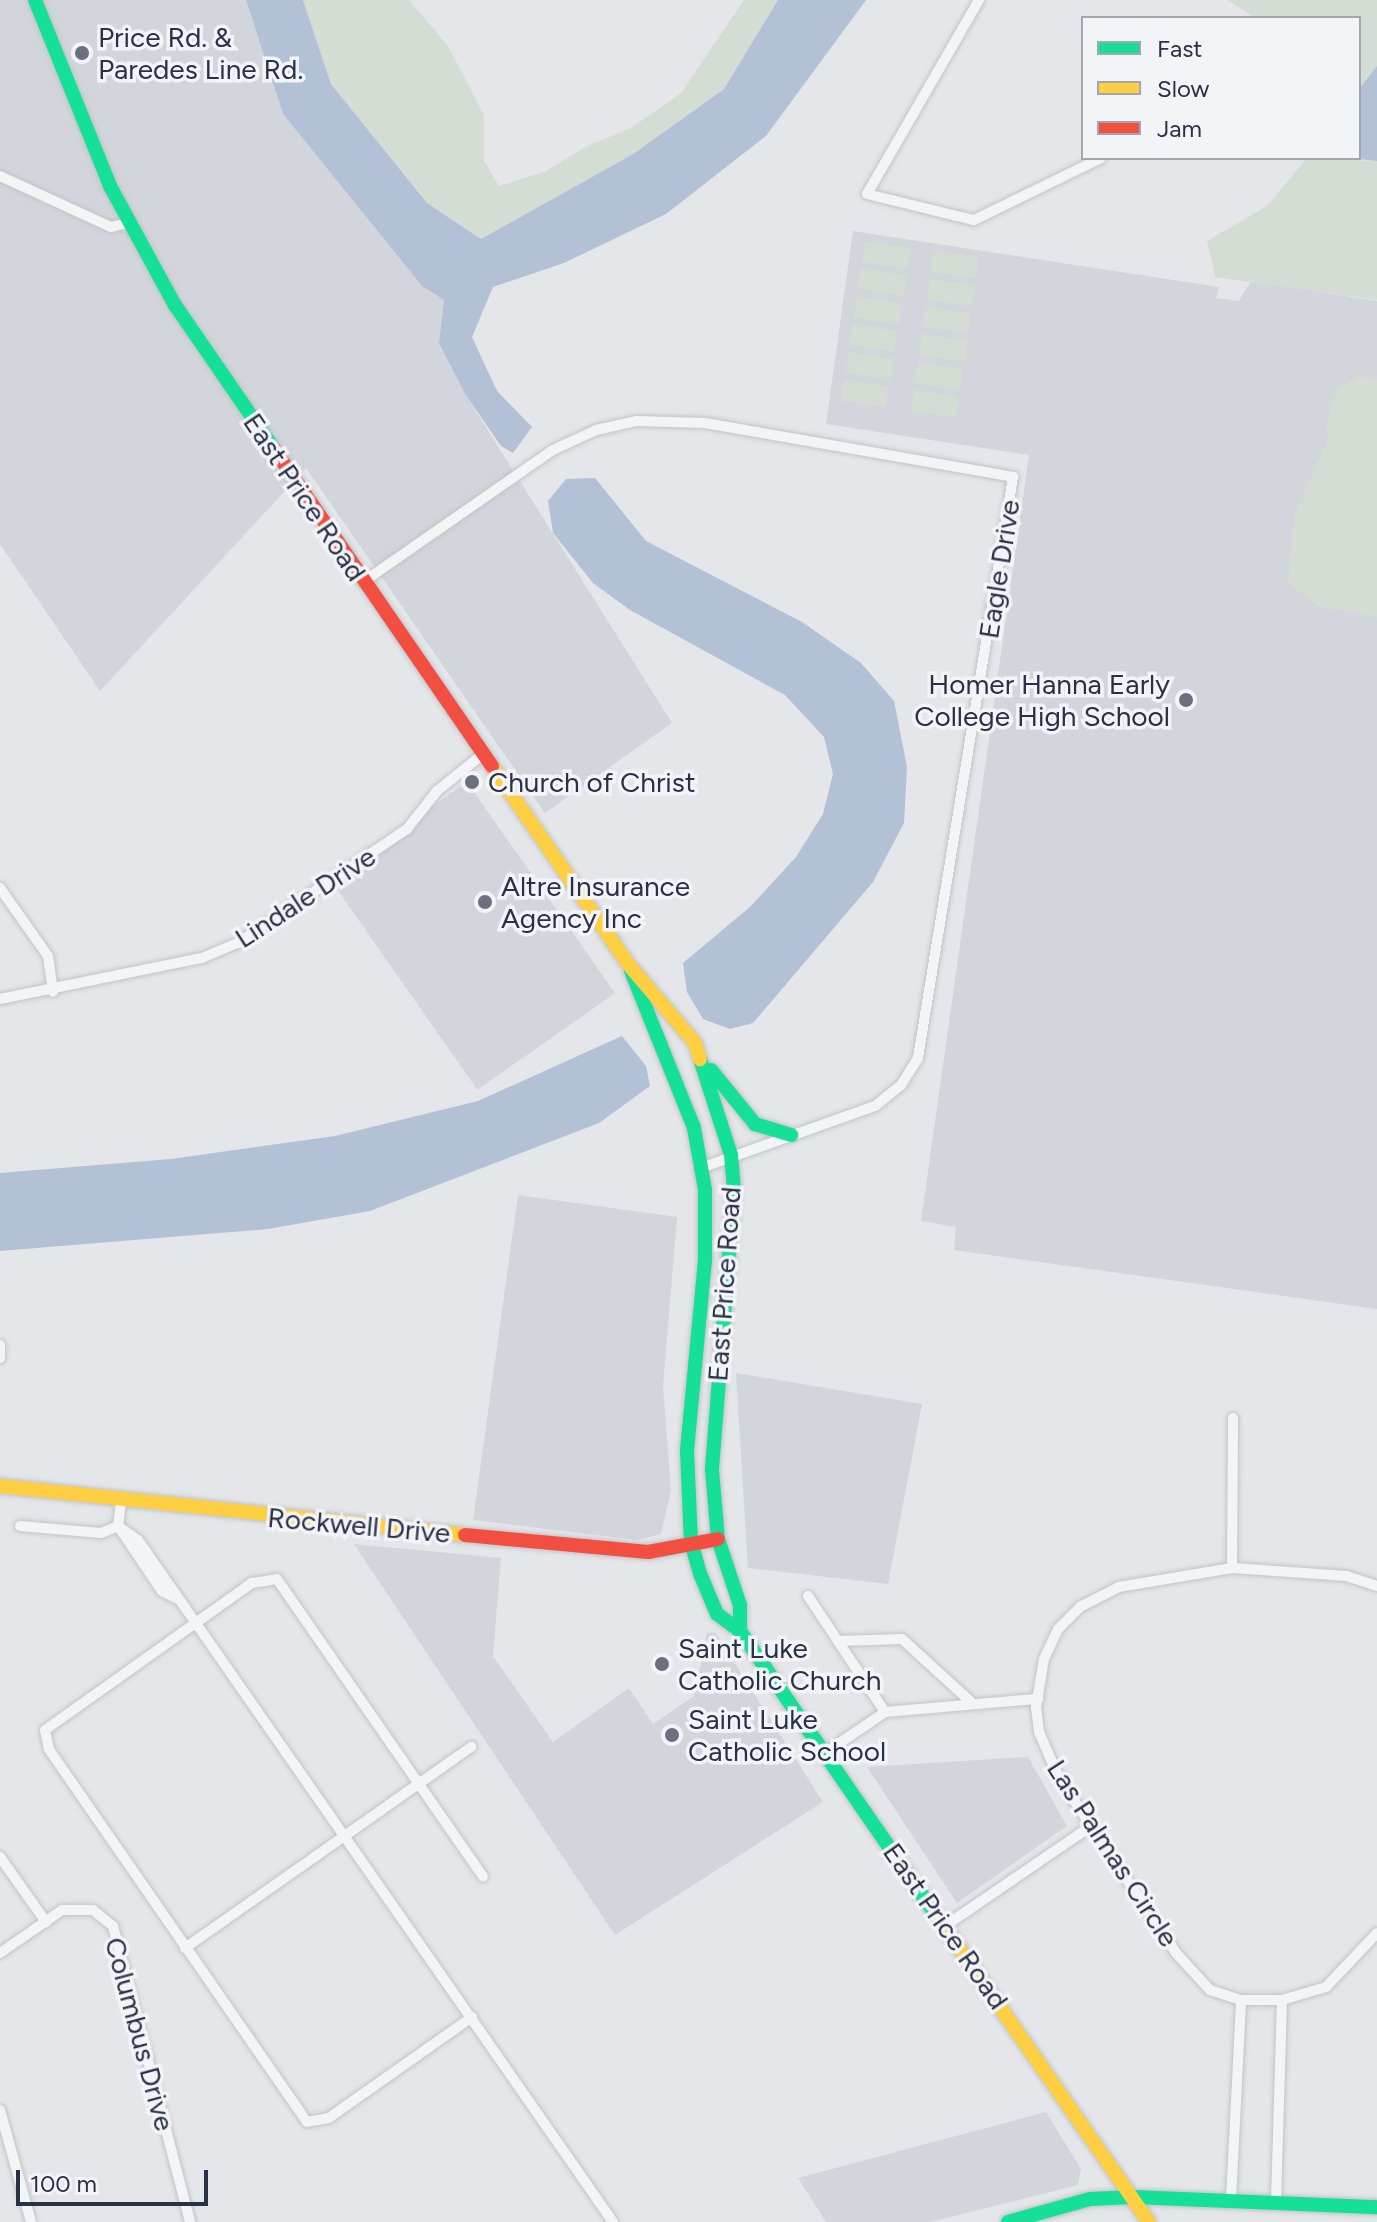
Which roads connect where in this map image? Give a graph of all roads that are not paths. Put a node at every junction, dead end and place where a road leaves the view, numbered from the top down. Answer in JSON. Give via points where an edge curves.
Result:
{"nodes":[{"id":1,"x":35,"y":0,"type":"edge"},
{"id":2,"x":979,"y":0,"type":"edge"},
{"id":3,"x":1097,"y":160,"type":"edge"},
{"id":4,"x":0,"y":176,"type":"edge"},
{"id":5,"x":128,"y":223,"type":"junction"},
{"id":6,"x":363,"y":582,"type":"junction"},
{"id":7,"x":483,"y":754,"type":"junction"},
{"id":8,"x":0,"y":888,"type":"edge"},
{"id":9,"x":628,"y":964,"type":"junction"},
{"id":10,"x":53,"y":992,"type":"junction"},
{"id":11,"x":0,"y":999,"type":"edge"},
{"id":12,"x":702,"y":1059,"type":"junction"},
{"id":13,"x":791,"y":1135,"type":"junction"},
{"id":14,"x":731,"y":1155,"type":"junction"},
{"id":15,"x":701,"y":1168,"type":"junction"},
{"id":16,"x":0,"y":1345,"type":"edge"},
{"id":17,"x":0,"y":1358,"type":"edge"},
{"id":18,"x":1233,"y":1418,"type":"dead end"},
{"id":19,"x":0,"y":1486,"type":"edge"},
{"id":20,"x":121,"y":1502,"type":"junction"},
{"id":21,"x":20,"y":1526,"type":"dead end"},
{"id":22,"x":118,"y":1526,"type":"junction"},
{"id":23,"x":718,"y":1539,"type":"junction"},
{"id":24,"x":691,"y":1542,"type":"junction"},
{"id":25,"x":1232,"y":1568,"type":"junction"},
{"id":26,"x":1377,"y":1586,"type":"edge"},
{"id":27,"x":808,"y":1596,"type":"dead end"},
{"id":28,"x":195,"y":1624,"type":"junction"},
{"id":29,"x":740,"y":1631,"type":"junction"},
{"id":30,"x":838,"y":1641,"type":"junction"},
{"id":31,"x":1038,"y":1699,"type":"junction"},
{"id":32,"x":970,"y":1701,"type":"junction"},
{"id":33,"x":885,"y":1712,"type":"junction"},
{"id":34,"x":471,"y":1747,"type":"dead end"},
{"id":35,"x":825,"y":1753,"type":"junction"},
{"id":36,"x":419,"y":1784,"type":"junction"},
{"id":37,"x":1091,"y":1826,"type":"junction"},
{"id":38,"x":344,"y":1838,"type":"junction"},
{"id":39,"x":0,"y":1857,"type":"edge"},
{"id":40,"x":483,"y":1877,"type":"dead end"},
{"id":41,"x":46,"y":1922,"type":"junction"},
{"id":42,"x":945,"y":1926,"type":"junction"},
{"id":43,"x":1377,"y":1933,"type":"edge"},
{"id":44,"x":1373,"y":1946,"type":"edge"},
{"id":45,"x":185,"y":1948,"type":"junction"},
{"id":46,"x":0,"y":1953,"type":"edge"},
{"id":47,"x":1241,"y":2000,"type":"junction"},
{"id":48,"x":1282,"y":2000,"type":"junction"},
{"id":49,"x":472,"y":2017,"type":"junction"},
{"id":50,"x":0,"y":2110,"type":"edge"},
{"id":51,"x":1134,"y":2197,"type":"junction"},
{"id":52,"x":1231,"y":2200,"type":"junction"},
{"id":53,"x":1276,"y":2202,"type":"junction"},
{"id":54,"x":1377,"y":2207,"type":"edge"},
{"id":55,"x":31,"y":2222,"type":"edge"},
{"id":56,"x":190,"y":2222,"type":"edge"},
{"id":57,"x":613,"y":2222,"type":"edge"},
{"id":58,"x":1008,"y":2222,"type":"edge"},
{"id":59,"x":1149,"y":2222,"type":"edge"}],
"edges":[{"from":1,"to":5,"type":"main road","name":"East Price Road"},
{"from":2,"to":3,"type":"street","via":[[867,194],[974,220]]},
{"from":4,"to":5,"type":"street","via":[[111,227]]},
{"from":5,"to":6,"type":"main road","name":"East Price Road","via":[[182,316]]},
{"from":6,"to":7,"type":"main road","name":"East Price Road"},
{"from":6,"to":13,"type":"street","name":"Eagle Drive","via":[[553,450],[596,430],[637,421],[705,423],[1013,477],[918,1058],[901,1085],[875,1106]]},
{"from":7,"to":9,"type":"main road","name":"East Price Road"},
{"from":7,"to":10,"type":"street","name":"Lindale Drive","via":[[437,791],[407,829],[238,943],[202,958]]},
{"from":8,"to":10,"type":"street","via":[[48,956]]},
{"from":9,"to":12,"type":"main road","name":"East Price Road","via":[[672,1009]]},
{"from":9,"to":15,"type":"main road","name":"East Price Road","via":[[685,1101]]},
{"from":10,"to":11,"type":"street","name":"Lindale Drive"},
{"from":12,"to":13,"type":"main road","via":[[755,1124]]},
{"from":12,"to":14,"type":"main road","name":"East Price Road"},
{"from":13,"to":14,"type":"street","name":"Eagle Drive"},
{"from":14,"to":15,"type":"street","name":"Eagle Drive"},
{"from":14,"to":23,"type":"main road","name":"East Price Road","via":[[734,1224],[712,1442]]},
{"from":15,"to":24,"type":"main road","name":"East Price Road","via":[[705,1260],[687,1451]]},
{"from":16,"to":17,"type":"street"},
{"from":18,"to":25,"type":"street"},
{"from":19,"to":20,"type":"main road","name":"Rockwell Drive"},
{"from":20,"to":22,"type":"street"},
{"from":20,"to":24,"type":"main road","name":"Rockwell Drive","via":[[648,1552]]},
{"from":21,"to":22,"type":"street","via":[[101,1533]]},
{"from":22,"to":28,"type":"street","via":[[162,1591],[178,1599]]},
{"from":23,"to":24,"type":"main road","name":"Rockwell Drive"},
{"from":23,"to":29,"type":"main road","name":"East Price Road","via":[[740,1605]]},
{"from":24,"to":29,"type":"main road","name":"East Price Road","via":[[717,1614]]},
{"from":25,"to":26,"type":"street","name":"Las Palmas Circle","via":[[1347,1576]]},
{"from":25,"to":31,"type":"street","name":"Las Palmas Circle","via":[[1119,1587],[1080,1607],[1058,1629],[1044,1659]]},
{"from":27,"to":30,"type":"street"},
{"from":28,"to":36,"type":"street","via":[[252,1583],[277,1579]]},
{"from":28,"to":38,"type":"street"},
{"from":28,"to":45,"type":"street","via":[[51,1724],[44,1739]]},
{"from":29,"to":35,"type":"main road","name":"East Price Road"},
{"from":30,"to":32,"type":"street","via":[[902,1639]]},
{"from":30,"to":33,"type":"street"},
{"from":31,"to":32,"type":"street"},
{"from":31,"to":37,"type":"street","name":"Las Palmas Circle","via":[[1044,1744]]},
{"from":32,"to":33,"type":"street"},
{"from":33,"to":35,"type":"street"},
{"from":34,"to":36,"type":"street"},
{"from":35,"to":42,"type":"main road","name":"East Price Road"},
{"from":36,"to":38,"type":"street"},
{"from":36,"to":40,"type":"street"},
{"from":37,"to":42,"type":"street"},
{"from":37,"to":47,"type":"street","name":"Las Palmas Circle","via":[[1176,1953],[1210,1990]]},
{"from":38,"to":45,"type":"street"},
{"from":38,"to":49,"type":"street"},
{"from":39,"to":41,"type":"street"},
{"from":41,"to":46,"type":"street","name":"Columbus Drive"},
{"from":41,"to":56,"type":"street","name":"Columbus Drive","via":[[62,1910],[93,1910],[113,1926]]},
{"from":42,"to":51,"type":"main road","name":"East Price Road"},
{"from":43,"to":44,"type":"street","name":"Las Palmas Circle"},
{"from":44,"to":48,"type":"street","name":"Las Palmas Circle","via":[[1326,1987]]},
{"from":45,"to":49,"type":"street","via":[[299,2115],[312,2123],[329,2118]]},
{"from":47,"to":48,"type":"street","name":"Las Palmas Circle"},
{"from":47,"to":52,"type":"street"},
{"from":48,"to":53,"type":"street"},
{"from":49,"to":57,"type":"street"},
{"from":50,"to":55,"type":"street"},
{"from":51,"to":52,"type":"main road"},
{"from":51,"to":58,"type":"main road","via":[[1090,2199]]},
{"from":51,"to":59,"type":"main road","name":"East Price Road"},
{"from":52,"to":53,"type":"main road"},
{"from":53,"to":54,"type":"main road"}]}
